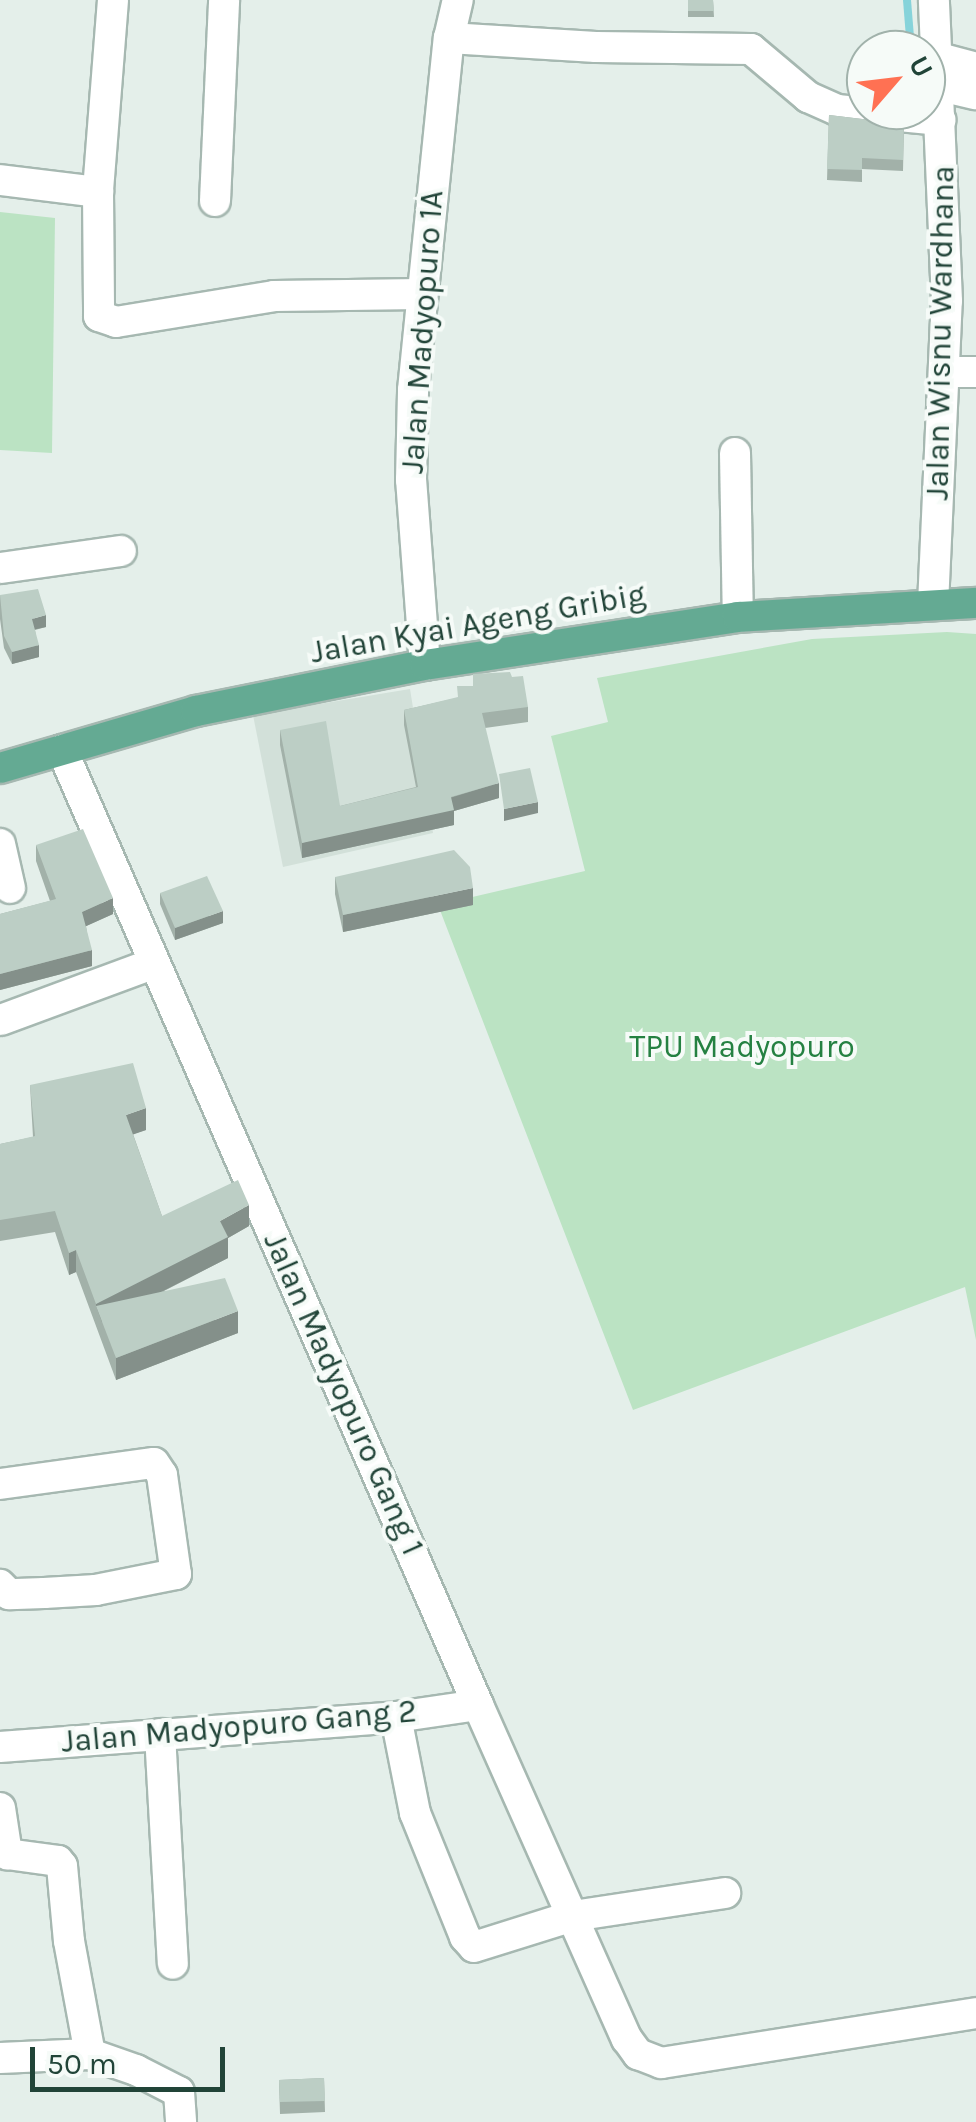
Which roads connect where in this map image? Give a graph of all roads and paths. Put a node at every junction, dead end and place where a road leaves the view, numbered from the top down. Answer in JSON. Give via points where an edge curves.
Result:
{"nodes":[{"id":1,"x":113,"y":0,"type":"edge"},
{"id":2,"x":224,"y":0,"type":"edge"},
{"id":3,"x":458,"y":0,"type":"edge"},
{"id":4,"x":934,"y":0,"type":"edge"},
{"id":5,"x":937,"y":30,"type":"edge"},
{"id":6,"x":448,"y":38,"type":"junction"},
{"id":7,"x":976,"y":68,"type":"edge"},
{"id":8,"x":946,"y":70,"type":"edge"},
{"id":9,"x":946,"y":75,"type":"edge"},
{"id":10,"x":976,"y":94,"type":"edge"},
{"id":11,"x":846,"y":111,"type":"edge"},
{"id":12,"x":942,"y":130,"type":"edge"},
{"id":13,"x":0,"y":180,"type":"edge"},
{"id":14,"x":98,"y":192,"type":"junction"},
{"id":15,"x":215,"y":201,"type":"dead end"},
{"id":16,"x":421,"y":294,"type":"junction"},
{"id":17,"x":962,"y":301,"type":"edge"},
{"id":18,"x":961,"y":372,"type":"edge"},
{"id":19,"x":735,"y":453,"type":"dead end"},
{"id":20,"x":121,"y":551,"type":"dead end"},
{"id":21,"x":0,"y":568,"type":"edge"},
{"id":22,"x":976,"y":603,"type":"edge"},
{"id":23,"x":934,"y":605,"type":"junction"},
{"id":24,"x":738,"y":616,"type":"junction"},
{"id":25,"x":425,"y":666,"type":"junction"},
{"id":26,"x":62,"y":750,"type":"junction"},
{"id":27,"x":0,"y":768,"type":"edge"},
{"id":28,"x":0,"y":844,"type":"edge"},
{"id":29,"x":10,"y":888,"type":"dead end"},
{"id":30,"x":152,"y":964,"type":"junction"},
{"id":31,"x":2,"y":1020,"type":"edge"},
{"id":32,"x":0,"y":1484,"type":"edge"},
{"id":33,"x":0,"y":1586,"type":"edge"},
{"id":34,"x":478,"y":1705,"type":"junction"},
{"id":35,"x":396,"y":1716,"type":"junction"},
{"id":36,"x":160,"y":1734,"type":"junction"},
{"id":37,"x":0,"y":1747,"type":"edge"},
{"id":38,"x":0,"y":1808,"type":"edge"},
{"id":39,"x":725,"y":1893,"type":"dead end"},
{"id":40,"x":573,"y":1916,"type":"junction"},
{"id":41,"x":173,"y":1964,"type":"dead end"},
{"id":42,"x":976,"y":2013,"type":"edge"},
{"id":43,"x":90,"y":2054,"type":"junction"},
{"id":44,"x":0,"y":2058,"type":"edge"},
{"id":45,"x":181,"y":2122,"type":"edge"}],
"edges":[{"from":1,"to":14,"type":"street"},
{"from":2,"to":15,"type":"street"},
{"from":3,"to":6,"type":"street","name":"Jalan Madyopuro 1A"},
{"from":4,"to":5,"type":"street","name":"Jalan Wisnu Wardhana"},
{"from":6,"to":11,"type":"street","via":[[751,49],[808,98]]},
{"from":6,"to":16,"type":"street","name":"Jalan Madyopuro 1A"},
{"from":7,"to":8,"type":"street"},
{"from":9,"to":10,"type":"street"},
{"from":12,"to":17,"type":"street","name":"Jalan Wisnu Wardhana"},
{"from":13,"to":14,"type":"street"},
{"from":14,"to":16,"type":"street","via":[[96,310],[105,321],[274,296]]},
{"from":16,"to":25,"type":"street","name":"Jalan Madyopuro 1A","via":[[411,480]]},
{"from":17,"to":18,"type":"street","name":"Jalan Wisnu Wardhana"},
{"from":18,"to":23,"type":"street","name":"Jalan Wisnu Wardhana"},
{"from":19,"to":24,"type":"street"},
{"from":20,"to":21,"type":"street"},
{"from":22,"to":23,"type":"main road","name":"Jalan Kyai Ageng Gribig"},
{"from":23,"to":24,"type":"main road","name":"Jalan Kyai Ageng Gribig"},
{"from":24,"to":25,"type":"main road","name":"Jalan Kyai Ageng Gribig"},
{"from":25,"to":26,"type":"main road","name":"Jalan Kyai Ageng Gribig","via":[[330,673]]},
{"from":26,"to":27,"type":"main road","name":"Jalan Kyai Ageng Gribig"},
{"from":26,"to":30,"type":"street","name":"Jalan Madyopuro Gang 1"},
{"from":28,"to":29,"type":"street"},
{"from":30,"to":31,"type":"street"},
{"from":30,"to":34,"type":"street","name":"Jalan Madyopuro Gang 1"},
{"from":32,"to":33,"type":"street","via":[[154,1464],[162,1475],[176,1574],[62,1592],[17,1595]]},
{"from":34,"to":35,"type":"street","name":"Jalan Madyopuro Gang 2"},
{"from":34,"to":40,"type":"street","name":"Jalan Madyopuro Gang 1"},
{"from":35,"to":36,"type":"street","name":"Jalan Madyopuro Gang 2"},
{"from":35,"to":40,"type":"street","via":[[415,1813],[474,1947]]},
{"from":36,"to":37,"type":"street","name":"Jalan Madyopuro Gang 2"},
{"from":36,"to":41,"type":"street"},
{"from":38,"to":43,"type":"street","via":[[5,1852],[62,1866]]},
{"from":39,"to":40,"type":"street"},
{"from":40,"to":42,"type":"street","name":"Jalan Madyopuro Gang 1","via":[[626,2038],[638,2054],[661,2063]]},
{"from":43,"to":44,"type":"street"},
{"from":43,"to":45,"type":"street","via":[[177,2090]]}]}
